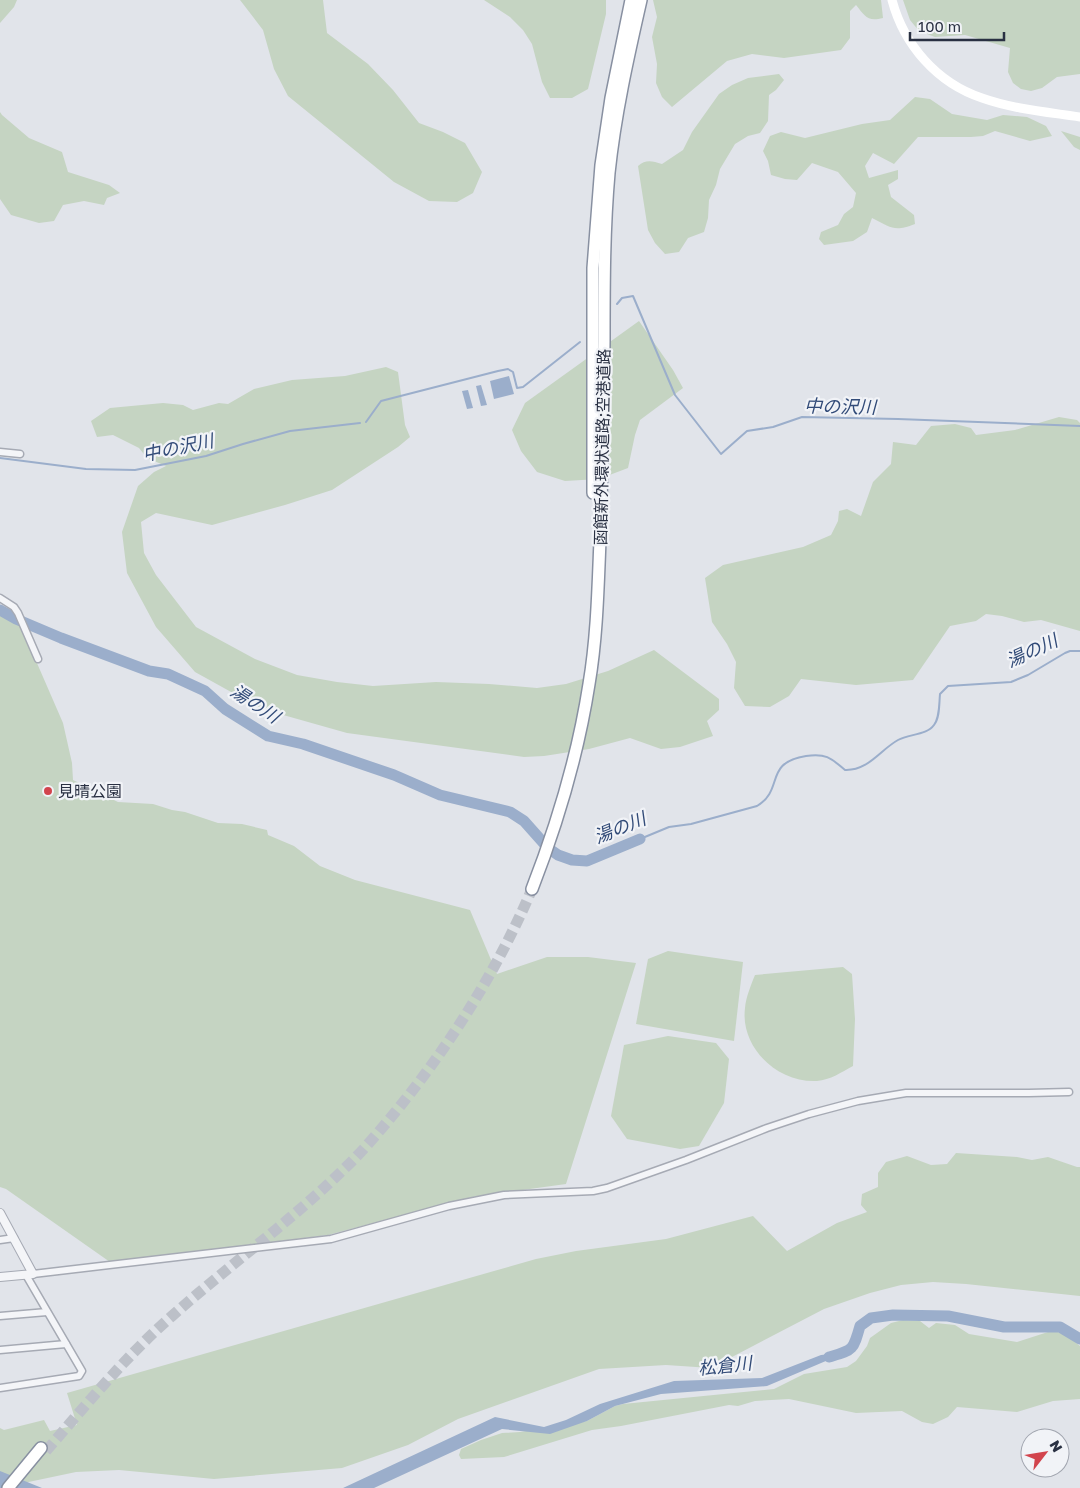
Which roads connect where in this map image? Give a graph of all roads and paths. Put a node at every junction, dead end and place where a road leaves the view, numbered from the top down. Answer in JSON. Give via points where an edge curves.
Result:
{"nodes":[{"id":1,"x":631,"y":0,"type":"edge"},
{"id":2,"x":641,"y":0,"type":"edge"},
{"id":3,"x":892,"y":0,"type":"edge"},
{"id":4,"x":1080,"y":117,"type":"edge"},
{"id":5,"x":0,"y":452,"type":"edge"},
{"id":6,"x":20,"y":454,"type":"dead end"},
{"id":7,"x":0,"y":598,"type":"edge"},
{"id":8,"x":38,"y":659,"type":"dead end"},
{"id":9,"x":551,"y":830,"type":"junction"},
{"id":10,"x":529,"y":887,"type":"tunnel mouth"},
{"id":11,"x":1069,"y":1092,"type":"dead end"},
{"id":12,"x":0,"y":1213,"type":"edge"},
{"id":13,"x":14,"y":1238,"type":"junction"},
{"id":14,"x":0,"y":1240,"type":"edge"},
{"id":15,"x":29,"y":1274,"type":"junction"},
{"id":16,"x":0,"y":1277,"type":"edge"},
{"id":17,"x":47,"y":1312,"type":"junction"},
{"id":18,"x":0,"y":1316,"type":"edge"},
{"id":19,"x":66,"y":1344,"type":"junction"},
{"id":20,"x":0,"y":1350,"type":"edge"},
{"id":21,"x":0,"y":1388,"type":"edge"},
{"id":22,"x":43,"y":1450,"type":"tunnel mouth"},
{"id":23,"x":29,"y":1467,"type":"junction"},
{"id":24,"x":8,"y":1488,"type":"edge"},
{"id":25,"x":15,"y":1488,"type":"edge"}],
"edges":[{"from":1,"to":9,"type":"highway","name":"函館新外環状道路;空港道路","via":[[610,98],[593,268],[593,591],[590,636],[576,726]]},
{"from":2,"to":9,"type":"highway","name":"函館新外環状道路;空港道路","via":[[617,115],[609,174],[604,267],[600,545],[590,684],[569,780]]},
{"from":3,"to":4,"type":"main road","via":[[896,16],[913,47],[952,84],[982,98],[1019,108]]},
{"from":5,"to":6,"type":"street"},
{"from":7,"to":8,"type":"street","via":[[18,613]]},
{"from":9,"to":10,"type":"highway","name":"函館新外環状道路;空港道路"},
{"from":11,"to":15,"type":"street","via":[[906,1093],[884,1096],[800,1117],[593,1191],[504,1195],[449,1206],[331,1239]]},
{"from":12,"to":13,"type":"street"},
{"from":13,"to":14,"type":"street"},
{"from":13,"to":15,"type":"street"},
{"from":15,"to":16,"type":"street"},
{"from":15,"to":17,"type":"street"},
{"from":17,"to":18,"type":"street"},
{"from":17,"to":19,"type":"street"},
{"from":19,"to":20,"type":"street"},
{"from":19,"to":21,"type":"street","via":[[81,1369],[79,1376]]},
{"from":22,"to":23,"type":"highway"},
{"from":23,"to":24,"type":"highway"},
{"from":23,"to":25,"type":"highway"}]}
